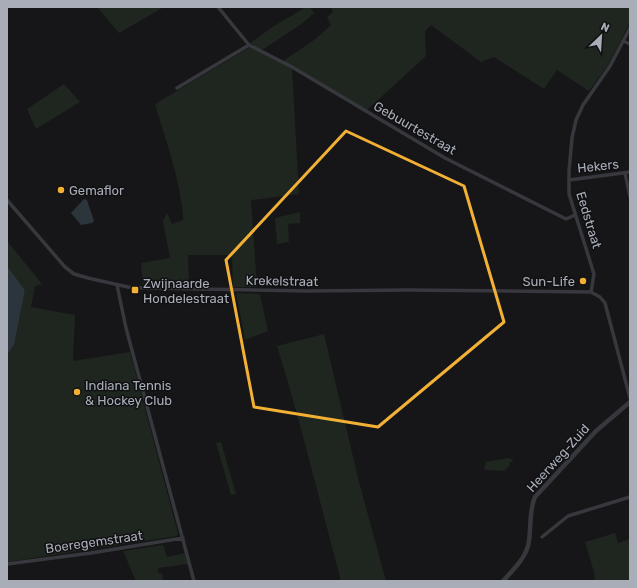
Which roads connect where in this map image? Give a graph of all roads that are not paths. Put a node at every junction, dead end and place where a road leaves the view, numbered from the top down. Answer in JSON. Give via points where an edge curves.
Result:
{"nodes":[{"id":1,"x":218,"y":7,"type":"edge"},
{"id":2,"x":630,"y":28,"type":"edge"},
{"id":3,"x":624,"y":41,"type":"junction"},
{"id":4,"x":630,"y":44,"type":"edge"},
{"id":5,"x":249,"y":45,"type":"junction"},
{"id":6,"x":177,"y":88,"type":"dead end"},
{"id":7,"x":630,"y":172,"type":"edge"},
{"id":8,"x":625,"y":174,"type":"junction"},
{"id":9,"x":569,"y":180,"type":"junction"},
{"id":10,"x":630,"y":197,"type":"edge"},
{"id":11,"x":7,"y":200,"type":"edge"},
{"id":12,"x":575,"y":215,"type":"junction"},
{"id":13,"x":117,"y":285,"type":"junction"},
{"id":14,"x":591,"y":292,"type":"junction"},
{"id":15,"x":630,"y":398,"type":"edge"},
{"id":16,"x":630,"y":402,"type":"edge"},
{"id":17,"x":630,"y":497,"type":"edge"},
{"id":18,"x":542,"y":537,"type":"dead end"},
{"id":19,"x":183,"y":538,"type":"junction"},
{"id":20,"x":7,"y":564,"type":"edge"},
{"id":21,"x":194,"y":581,"type":"edge"},
{"id":22,"x":503,"y":581,"type":"edge"}],
"edges":[{"from":1,"to":5,"type":"street","name":"Gebuurtestraat"},
{"from":2,"to":3,"type":"street","name":"Eedstraat"},
{"from":3,"to":4,"type":"street"},
{"from":3,"to":9,"type":"street","name":"Eedstraat","via":[[586,99],[576,120]]},
{"from":5,"to":6,"type":"street"},
{"from":5,"to":12,"type":"street","name":"Gebuurtestraat","via":[[292,67],[445,158],[566,219]]},
{"from":7,"to":8,"type":"street","name":"Hekers"},
{"from":8,"to":9,"type":"street","name":"Hekers"},
{"from":8,"to":10,"type":"street"},
{"from":9,"to":12,"type":"street","name":"Eedstraat","via":[[569,194]]},
{"from":11,"to":13,"type":"street","name":"Krekelstraat","via":[[69,270]]},
{"from":12,"to":14,"type":"street","name":"Eedstraat","via":[[594,274]]},
{"from":13,"to":14,"type":"street","name":"Krekelstraat","via":[[160,289]]},
{"from":13,"to":19,"type":"street"},
{"from":14,"to":15,"type":"street","via":[[604,303]]},
{"from":16,"to":22,"type":"street","name":"Heerweg-Zuid","via":[[596,431],[535,497],[530,510],[530,536],[526,550],[520,562]]},
{"from":17,"to":18,"type":"street","via":[[568,516]]},
{"from":19,"to":20,"type":"street","name":"Boeregemstraat"},
{"from":19,"to":21,"type":"street"}]}
